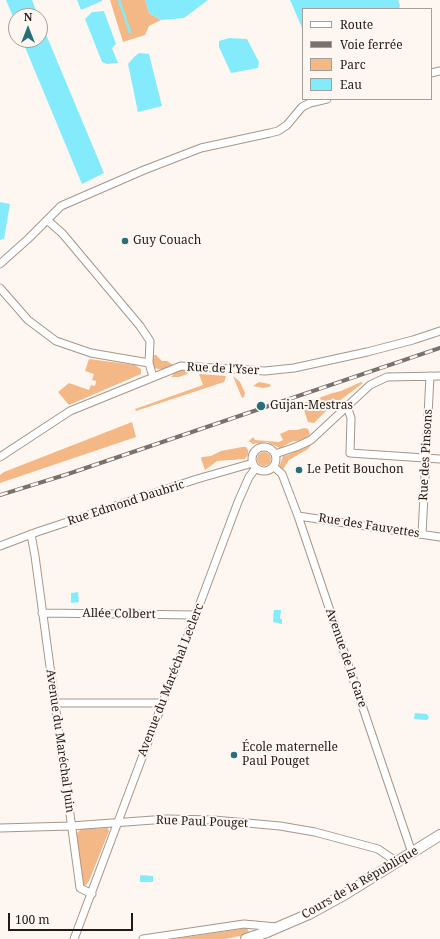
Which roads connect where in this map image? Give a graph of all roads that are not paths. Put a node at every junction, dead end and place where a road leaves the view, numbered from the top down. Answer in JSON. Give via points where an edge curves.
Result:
{"nodes":[{"id":1,"x":323,"y":100,"type":"edge"},
{"id":2,"x":47,"y":220,"type":"junction"},
{"id":3,"x":0,"y":264,"type":"edge"},
{"id":4,"x":0,"y":288,"type":"edge"},
{"id":5,"x":440,"y":331,"type":"edge"},
{"id":6,"x":149,"y":363,"type":"junction"},
{"id":7,"x":430,"y":376,"type":"junction"},
{"id":8,"x":440,"y":376,"type":"edge"},
{"id":9,"x":153,"y":377,"type":"junction"},
{"id":10,"x":347,"y":406,"type":"junction"},
{"id":11,"x":275,"y":454,"type":"junction"},
{"id":12,"x":0,"y":457,"type":"edge"},
{"id":13,"x":426,"y":458,"type":"junction"},
{"id":14,"x":440,"y":459,"type":"edge"},
{"id":15,"x":254,"y":465,"type":"junction"},
{"id":16,"x":273,"y":466,"type":"junction"},
{"id":17,"x":298,"y":516,"type":"junction"},
{"id":18,"x":31,"y":534,"type":"junction"},
{"id":19,"x":422,"y":534,"type":"junction"},
{"id":20,"x":440,"y":537,"type":"edge"},
{"id":21,"x":0,"y":546,"type":"edge"},
{"id":22,"x":42,"y":613,"type":"junction"},
{"id":23,"x":196,"y":615,"type":"junction"},
{"id":24,"x":54,"y":703,"type":"junction"},
{"id":25,"x":163,"y":703,"type":"junction"},
{"id":26,"x":118,"y":822,"type":"junction"},
{"id":27,"x":71,"y":826,"type":"junction"},
{"id":28,"x":0,"y":828,"type":"edge"},
{"id":29,"x":440,"y":835,"type":"edge"},
{"id":30,"x":412,"y":852,"type":"junction"},
{"id":31,"x":397,"y":862,"type":"junction"},
{"id":32,"x":92,"y":894,"type":"junction"},
{"id":33,"x":279,"y":928,"type":"junction"},
{"id":34,"x":74,"y":939,"type":"edge"},
{"id":35,"x":143,"y":939,"type":"edge"},
{"id":36,"x":246,"y":939,"type":"edge"}],
"edges":[{"from":1,"to":2,"type":"street","via":[[302,107],[287,125],[278,131],[201,148],[61,206]]},
{"from":2,"to":3,"type":"street"},
{"from":2,"to":6,"type":"street","via":[[62,233],[140,326],[150,341]]},
{"from":4,"to":6,"type":"street","via":[[28,320],[56,341],[91,353]]},
{"from":5,"to":9,"type":"street","name":"Rue de l'Yser","via":[[367,352],[294,368],[265,371],[181,366]]},
{"from":6,"to":9,"type":"street"},
{"from":7,"to":8,"type":"street"},
{"from":7,"to":10,"type":"street","via":[[387,377],[370,385]]},
{"from":7,"to":13,"type":"street","name":"Rue des Pinsons"},
{"from":9,"to":12,"type":"street","name":"Rue de l'Yser","via":[[70,411]]},
{"from":10,"to":11,"type":"street","via":[[311,440]]},
{"from":10,"to":13,"type":"street","via":[[351,418],[350,453]]},
{"from":11,"to":15,"type":"street","via":[[271,449],[258,448],[253,453]]},
{"from":11,"to":16,"type":"street","via":[[276,461]]},
{"from":13,"to":14,"type":"street"},
{"from":13,"to":19,"type":"street","name":"Rue des Pinsons"},
{"from":15,"to":16,"type":"street","name":"Rue Edmond Daubric","via":[[263,471]]},
{"from":15,"to":18,"type":"street","name":"Rue Edmond Daubric","via":[[179,485]]},
{"from":15,"to":23,"type":"street","name":"Avenue du Maréchal Leclerc"},
{"from":16,"to":17,"type":"street","name":"Avenue de la Gare","via":[[282,474]]},
{"from":17,"to":19,"type":"street","name":"Rue des Fauvettes"},
{"from":17,"to":30,"type":"street","name":"Avenue de la Gare"},
{"from":18,"to":21,"type":"street","name":"Rue Edmond Daubric"},
{"from":18,"to":22,"type":"street","name":"Avenue du Maréchal Juin"},
{"from":19,"to":20,"type":"street","name":"Rue des Fauvettes"},
{"from":22,"to":23,"type":"street","name":"Allée Colbert"},
{"from":22,"to":24,"type":"street","name":"Avenue du Maréchal Juin"},
{"from":23,"to":25,"type":"street","name":"Avenue du Maréchal Leclerc"},
{"from":24,"to":25,"type":"street"},
{"from":24,"to":27,"type":"street","name":"Avenue du Maréchal Juin"},
{"from":25,"to":26,"type":"street","name":"Avenue du Maréchal Leclerc"},
{"from":26,"to":27,"type":"street","name":"Rue Paul Pouget"},
{"from":26,"to":31,"type":"street","name":"Rue Paul Pouget","via":[[214,820],[280,826],[315,832],[378,849]]},
{"from":26,"to":32,"type":"street","name":"Avenue du Maréchal Leclerc"},
{"from":27,"to":28,"type":"street","name":"Rue Paul Pouget"},
{"from":27,"to":32,"type":"street","name":"Avenue du Maréchal Juin","via":[[80,888]]},
{"from":29,"to":30,"type":"main road","name":"Cours de la République"},
{"from":30,"to":31,"type":"main road","name":"Cours de la République"},
{"from":31,"to":33,"type":"main road","name":"Cours de la République","via":[[321,908]]},
{"from":32,"to":34,"type":"street"},
{"from":33,"to":35,"type":"street","via":[[244,924]]},
{"from":33,"to":36,"type":"main road","name":"Cours de la République"}]}
